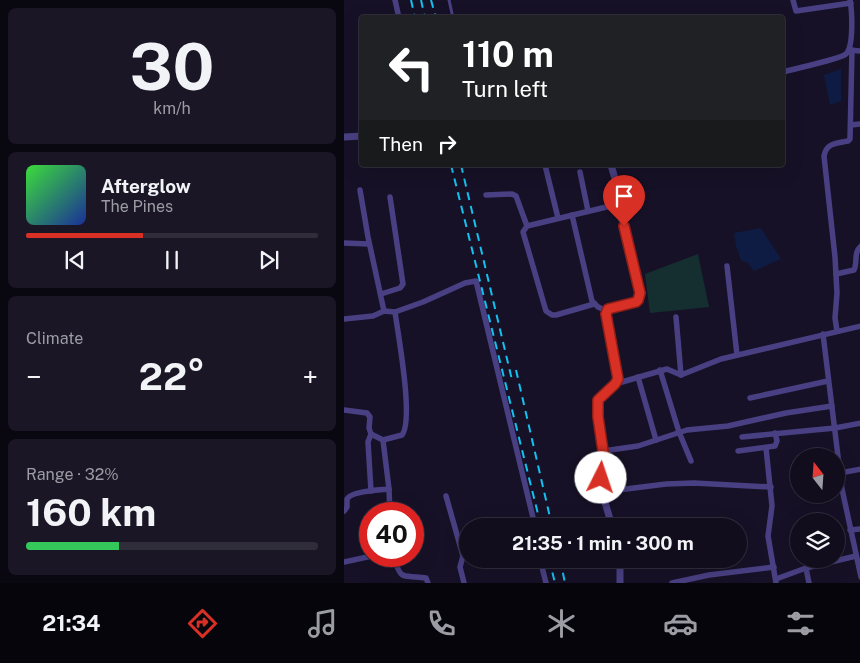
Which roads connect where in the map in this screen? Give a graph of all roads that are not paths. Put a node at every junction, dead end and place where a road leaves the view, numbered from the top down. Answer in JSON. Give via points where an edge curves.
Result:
{"nodes":[{"id":1,"x":395,"y":0,"type":"edge"},
{"id":2,"x":449,"y":0,"type":"edge"},
{"id":3,"x":793,"y":0,"type":"edge"},
{"id":4,"x":851,"y":2,"type":"edge"},
{"id":5,"x":398,"y":15,"type":"edge"},
{"id":6,"x":452,"y":15,"type":"edge"},
{"id":7,"x":850,"y":50,"type":"junction"},
{"id":8,"x":860,"y":51,"type":"edge"},
{"id":9,"x":785,"y":71,"type":"edge"},
{"id":10,"x":860,"y":124,"type":"edge"},
{"id":11,"x":851,"y":125,"type":"junction"},
{"id":12,"x":359,"y":136,"type":"edge"},
{"id":13,"x":344,"y":137,"type":"edge"},
{"id":14,"x":545,"y":167,"type":"edge"},
{"id":15,"x":612,"y":167,"type":"edge"},
{"id":16,"x":580,"y":172,"type":"dead end"},
{"id":17,"x":360,"y":190,"type":"dead end"},
{"id":18,"x":486,"y":195,"type":"dead end"},
{"id":19,"x":390,"y":196,"type":"dead end"},
{"id":20,"x":619,"y":204,"type":"junction"},
{"id":21,"x":588,"y":211,"type":"junction"},
{"id":22,"x":572,"y":215,"type":"junction"},
{"id":23,"x":558,"y":218,"type":"junction"},
{"id":24,"x":527,"y":226,"type":"junction"},
{"id":25,"x":344,"y":244,"type":"edge"},
{"id":26,"x":369,"y":244,"type":"junction"},
{"id":27,"x":860,"y":246,"type":"edge"},
{"id":28,"x":727,"y":266,"type":"dead end"},
{"id":29,"x":836,"y":274,"type":"junction"},
{"id":30,"x":381,"y":294,"type":"junction"},
{"id":31,"x":594,"y":304,"type":"junction"},
{"id":32,"x":384,"y":311,"type":"junction"},
{"id":33,"x":607,"y":311,"type":"junction"},
{"id":34,"x":395,"y":312,"type":"junction"},
{"id":35,"x":676,"y":317,"type":"dead end"},
{"id":36,"x":344,"y":319,"type":"edge"},
{"id":37,"x":860,"y":326,"type":"edge"},
{"id":38,"x":837,"y":331,"type":"junction"},
{"id":39,"x":823,"y":334,"type":"junction"},
{"id":40,"x":737,"y":355,"type":"junction"},
{"id":41,"x":660,"y":370,"type":"junction"},
{"id":42,"x":681,"y":375,"type":"junction"},
{"id":43,"x":638,"y":377,"type":"junction"},
{"id":44,"x":828,"y":381,"type":"junction"},
{"id":45,"x":615,"y":384,"type":"junction"},
{"id":46,"x":750,"y":398,"type":"dead end"},
{"id":47,"x":832,"y":406,"type":"junction"},
{"id":48,"x":344,"y":410,"type":"edge"},
{"id":49,"x":860,"y":423,"type":"edge"},
{"id":50,"x":835,"y":428,"type":"junction"},
{"id":51,"x":679,"y":432,"type":"junction"},
{"id":52,"x":775,"y":433,"type":"junction"},
{"id":53,"x":371,"y":434,"type":"junction"},
{"id":54,"x":742,"y":437,"type":"dead end"},
{"id":55,"x":383,"y":440,"type":"junction"},
{"id":56,"x":656,"y":440,"type":"junction"},
{"id":57,"x":766,"y":448,"type":"junction"},
{"id":58,"x":837,"y":448,"type":"edge"},
{"id":59,"x":603,"y":451,"type":"junction"},
{"id":60,"x":738,"y":451,"type":"dead end"},
{"id":61,"x":691,"y":461,"type":"dead end"},
{"id":62,"x":860,"y":469,"type":"edge"},
{"id":63,"x":845,"y":473,"type":"edge"},
{"id":64,"x":771,"y":487,"type":"junction"},
{"id":65,"x":389,"y":489,"type":"junction"},
{"id":66,"x":371,"y":491,"type":"junction"},
{"id":67,"x":602,"y":492,"type":"junction"},
{"id":68,"x":446,"y":496,"type":"dead end"},
{"id":69,"x":390,"y":502,"type":"edge"},
{"id":70,"x":845,"y":502,"type":"edge"},
{"id":71,"x":344,"y":511,"type":"edge"},
{"id":72,"x":533,"y":518,"type":"edge"},
{"id":73,"x":610,"y":518,"type":"edge"},
{"id":74,"x":860,"y":528,"type":"edge"},
{"id":75,"x":850,"y":530,"type":"junction"},
{"id":76,"x":856,"y":556,"type":"junction"},
{"id":77,"x":359,"y":559,"type":"edge"},
{"id":78,"x":845,"y":559,"type":"edge"},
{"id":79,"x":344,"y":562,"type":"edge"},
{"id":80,"x":396,"y":567,"type":"edge"},
{"id":81,"x":542,"y":568,"type":"edge"},
{"id":82,"x":620,"y":568,"type":"edge"},
{"id":83,"x":774,"y":568,"type":"junction"},
{"id":84,"x":806,"y":568,"type":"joint"},
{"id":85,"x":860,"y":578,"type":"edge"},
{"id":86,"x":776,"y":581,"type":"edge"},
{"id":87,"x":428,"y":583,"type":"edge"},
{"id":88,"x":464,"y":583,"type":"edge"},
{"id":89,"x":546,"y":583,"type":"edge"},
{"id":90,"x":620,"y":583,"type":"edge"},
{"id":91,"x":672,"y":583,"type":"edge"},
{"id":92,"x":810,"y":583,"type":"edge"}],
"edges":[{"from":1,"to":5,"type":"street"},
{"from":2,"to":6,"type":"lane"},
{"from":3,"to":4,"type":"street","via":[[796,11]]},
{"from":4,"to":7,"type":"street"},
{"from":7,"to":8,"type":"street"},
{"from":7,"to":9,"type":"street","via":[[842,57]]},
{"from":7,"to":11,"type":"street"},
{"from":10,"to":11,"type":"street"},
{"from":11,"to":29,"type":"street","via":[[849,140],[829,146],[824,152]]},
{"from":12,"to":13,"type":"street"},
{"from":14,"to":23,"type":"street"},
{"from":15,"to":20,"type":"street"},
{"from":16,"to":21,"type":"street"},
{"from":17,"to":26,"type":"street"},
{"from":18,"to":24,"type":"street","via":[[516,196]]},
{"from":19,"to":30,"type":"street","via":[[403,284]]},
{"from":20,"to":21,"type":"street"},
{"from":20,"to":33,"type":"street","via":[[640,296],[636,302]]},
{"from":21,"to":22,"type":"street"},
{"from":22,"to":23,"type":"street"},
{"from":22,"to":31,"type":"street"},
{"from":23,"to":24,"type":"street"},
{"from":24,"to":31,"type":"street","via":[[523,236],[546,311],[556,315]]},
{"from":25,"to":26,"type":"street"},
{"from":26,"to":30,"type":"street"},
{"from":27,"to":29,"type":"street","via":[[856,253],[856,268]]},
{"from":28,"to":40,"type":"street"},
{"from":29,"to":38,"type":"street"},
{"from":30,"to":32,"type":"street"},
{"from":31,"to":33,"type":"street"},
{"from":32,"to":34,"type":"street"},
{"from":32,"to":36,"type":"street","via":[[373,316]]},
{"from":33,"to":45,"type":"street","via":[[617,369]]},
{"from":34,"to":55,"type":"street","via":[[405,387],[406,427],[402,435]]},
{"from":34,"to":72,"type":"street","via":[[476,281]]},
{"from":35,"to":42,"type":"street"},
{"from":37,"to":38,"type":"street"},
{"from":38,"to":39,"type":"street"},
{"from":39,"to":40,"type":"street"},
{"from":39,"to":44,"type":"street"},
{"from":40,"to":42,"type":"street"},
{"from":41,"to":42,"type":"street","via":[[671,369]]},
{"from":41,"to":43,"type":"street"},
{"from":41,"to":51,"type":"street"},
{"from":43,"to":45,"type":"street"},
{"from":43,"to":56,"type":"street"},
{"from":44,"to":46,"type":"street"},
{"from":44,"to":47,"type":"street"},
{"from":45,"to":59,"type":"street","via":[[598,400]]},
{"from":47,"to":50,"type":"street"},
{"from":47,"to":51,"type":"street"},
{"from":48,"to":53,"type":"street","via":[[367,413]]},
{"from":49,"to":50,"type":"street"},
{"from":50,"to":52,"type":"street"},
{"from":50,"to":58,"type":"street"},
{"from":51,"to":56,"type":"street"},
{"from":51,"to":61,"type":"street"},
{"from":52,"to":54,"type":"street"},
{"from":52,"to":57,"type":"street","via":[[775,446]]},
{"from":53,"to":55,"type":"street"},
{"from":53,"to":66,"type":"street","via":[[368,442]]},
{"from":55,"to":65,"type":"street"},
{"from":56,"to":59,"type":"street"},
{"from":57,"to":60,"type":"street"},
{"from":57,"to":64,"type":"street"},
{"from":59,"to":67,"type":"street"},
{"from":62,"to":63,"type":"street"},
{"from":64,"to":67,"type":"street","via":[[701,482]]},
{"from":64,"to":83,"type":"street","via":[[772,512],[768,530]]},
{"from":65,"to":66,"type":"street"},
{"from":65,"to":69,"type":"street"},
{"from":66,"to":71,"type":"street","via":[[349,496]]},
{"from":67,"to":73,"type":"street"},
{"from":68,"to":88,"type":"street","via":[[463,556],[460,567]]},
{"from":70,"to":75,"type":"street"},
{"from":74,"to":75,"type":"street"},
{"from":75,"to":76,"type":"street"},
{"from":76,"to":78,"type":"street"},
{"from":76,"to":85,"type":"street"},
{"from":77,"to":79,"type":"street"},
{"from":80,"to":87,"type":"street","via":[[402,576],[426,578]]},
{"from":81,"to":89,"type":"street"},
{"from":82,"to":90,"type":"street"},
{"from":83,"to":86,"type":"street"},
{"from":83,"to":91,"type":"street","via":[[709,575]]},
{"from":84,"to":86,"type":"street"},
{"from":84,"to":92,"type":"street"}]}
